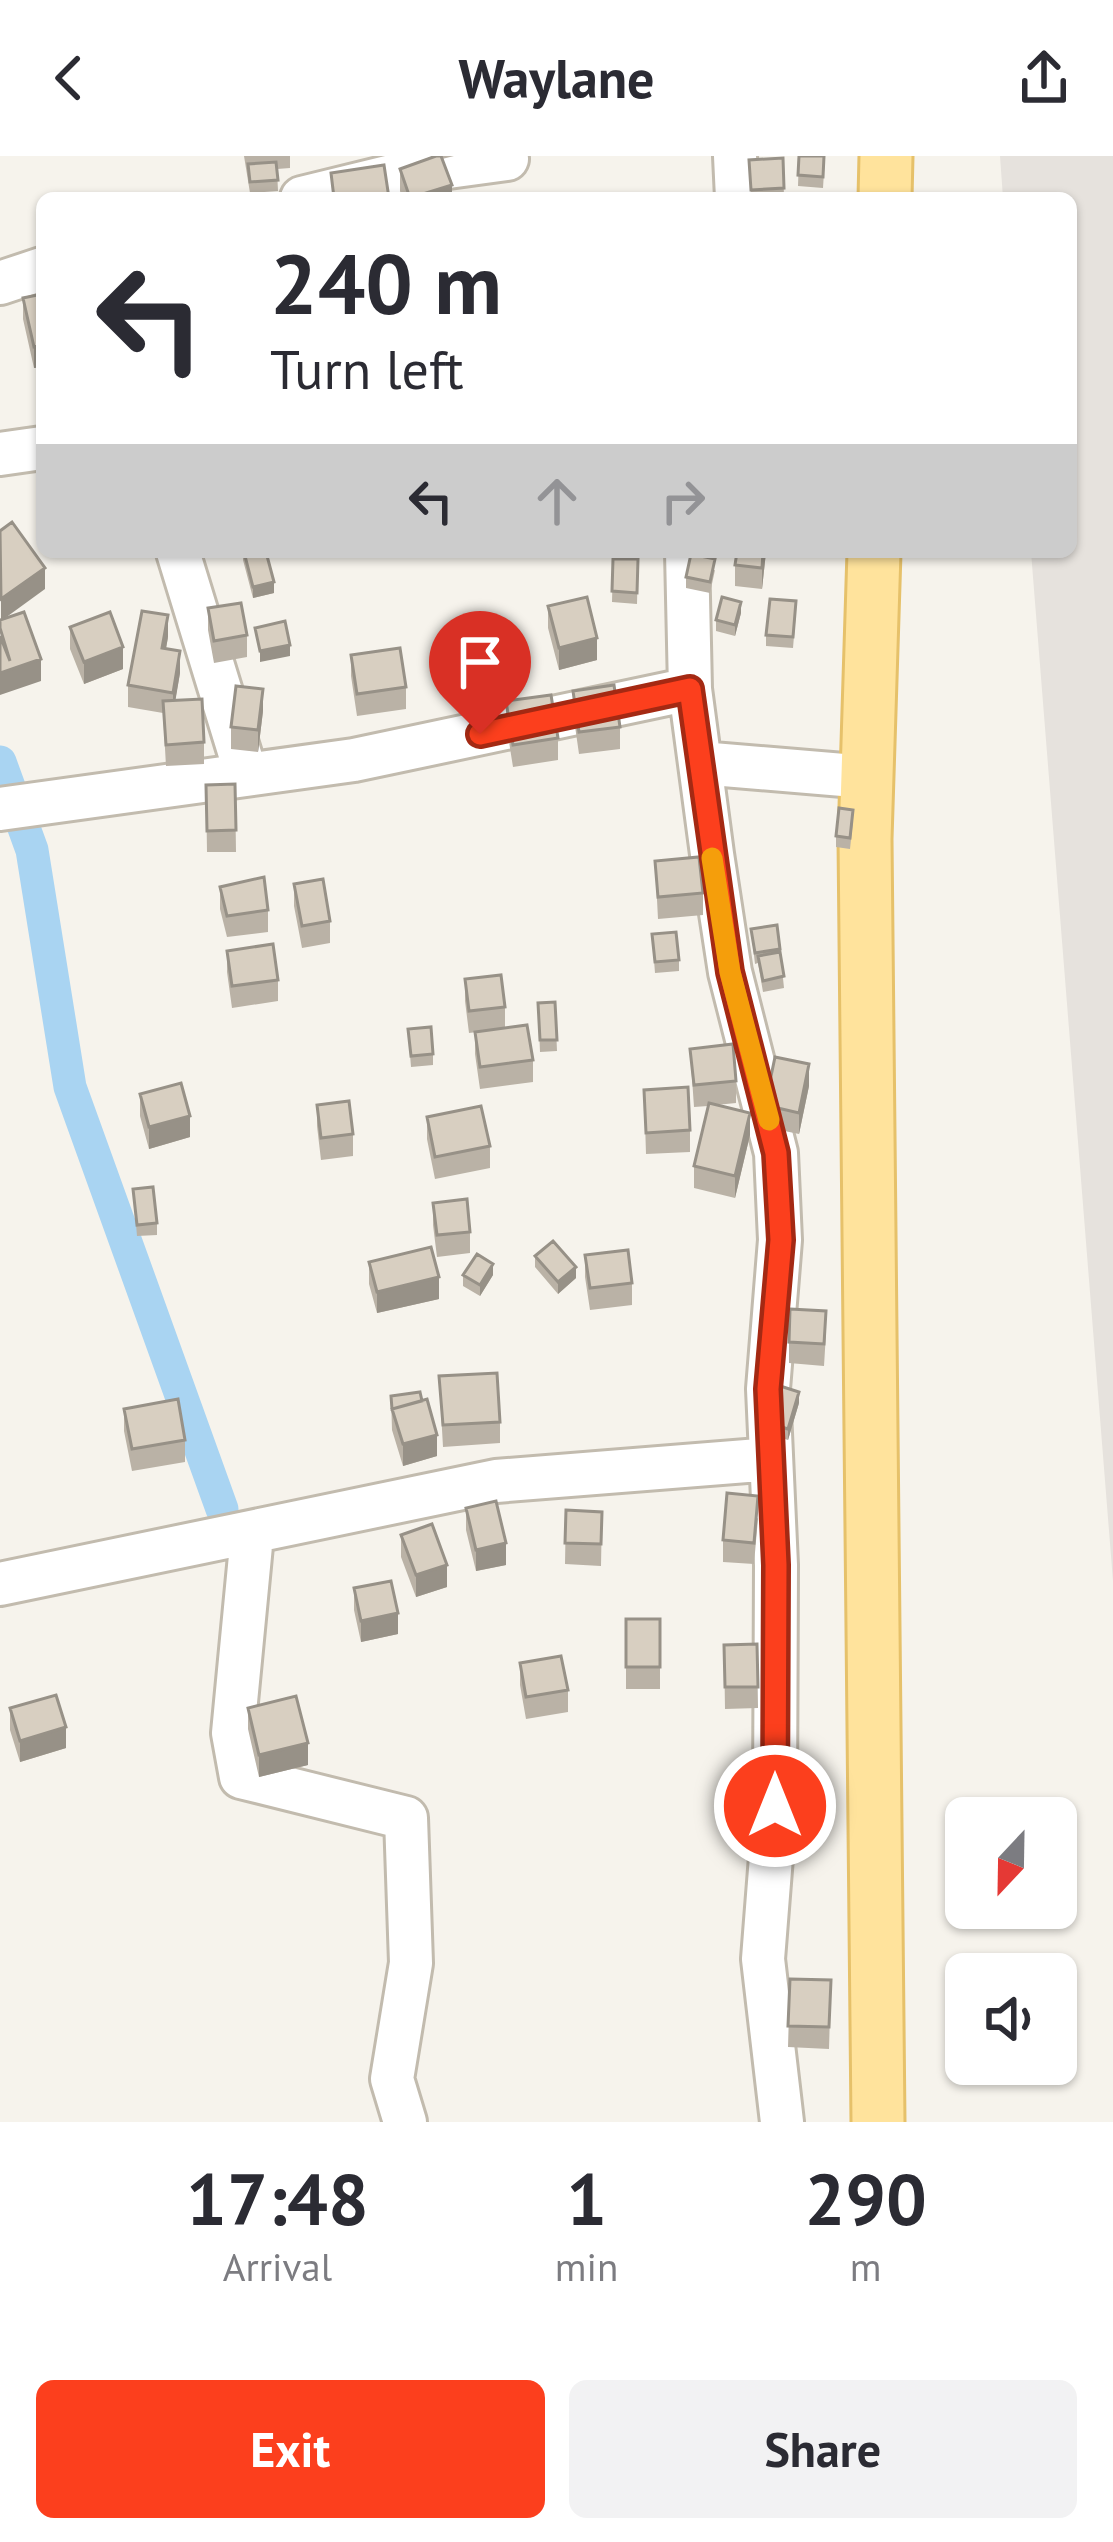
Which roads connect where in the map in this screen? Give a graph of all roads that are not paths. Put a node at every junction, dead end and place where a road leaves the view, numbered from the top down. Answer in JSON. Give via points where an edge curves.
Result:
{"nodes":[{"id":1,"x":735,"y":156,"type":"edge"},
{"id":2,"x":886,"y":156,"type":"edge"},
{"id":3,"x":509,"y":171,"type":"edge"},
{"id":4,"x":326,"y":192,"type":"edge"},
{"id":5,"x":736,"y":192,"type":"edge"},
{"id":6,"x":884,"y":192,"type":"edge"},
{"id":7,"x":36,"y":271,"type":"edge"},
{"id":8,"x":0,"y":283,"type":"edge"},
{"id":9,"x":36,"y":449,"type":"edge"},
{"id":10,"x":0,"y":454,"type":"edge"},
{"id":11,"x":180,"y":558,"type":"edge"},
{"id":12,"x":687,"y":558,"type":"edge"},
{"id":13,"x":874,"y":558,"type":"edge"},
{"id":14,"x":690,"y":689,"type":"junction"},
{"id":15,"x":700,"y":763,"type":"junction"},
{"id":16,"x":245,"y":774,"type":"junction"},
{"id":17,"x":867,"y":777,"type":"junction"},
{"id":18,"x":12,"y":805,"type":"edge"},
{"id":19,"x":771,"y":1459,"type":"junction"},
{"id":20,"x":252,"y":1534,"type":"junction"},
{"id":21,"x":0,"y":1584,"type":"edge"},
{"id":22,"x":405,"y":2122,"type":"edge"},
{"id":23,"x":782,"y":2122,"type":"edge"},
{"id":24,"x":878,"y":2122,"type":"edge"}],
"edges":[{"from":1,"to":5,"type":"street"},
{"from":2,"to":6,"type":"main road"},
{"from":3,"to":4,"type":"street","via":[[404,172]]},
{"from":7,"to":8,"type":"street"},
{"from":9,"to":10,"type":"street"},
{"from":11,"to":16,"type":"street"},
{"from":12,"to":14,"type":"street"},
{"from":13,"to":17,"type":"main road"},
{"from":14,"to":15,"type":"street"},
{"from":14,"to":16,"type":"street","via":[[354,760]]},
{"from":15,"to":17,"type":"street"},
{"from":15,"to":19,"type":"street","via":[[730,972],[776,1153],[781,1240],[768,1389]]},
{"from":16,"to":18,"type":"street"},
{"from":17,"to":24,"type":"main road"},
{"from":19,"to":20,"type":"street","via":[[496,1481]]},
{"from":19,"to":23,"type":"street","via":[[775,1806],[764,1959]]},
{"from":20,"to":21,"type":"street"},
{"from":20,"to":22,"type":"street","via":[[232,1733],[241,1778],[406,1818],[412,1963],[392,2079]]}]}
